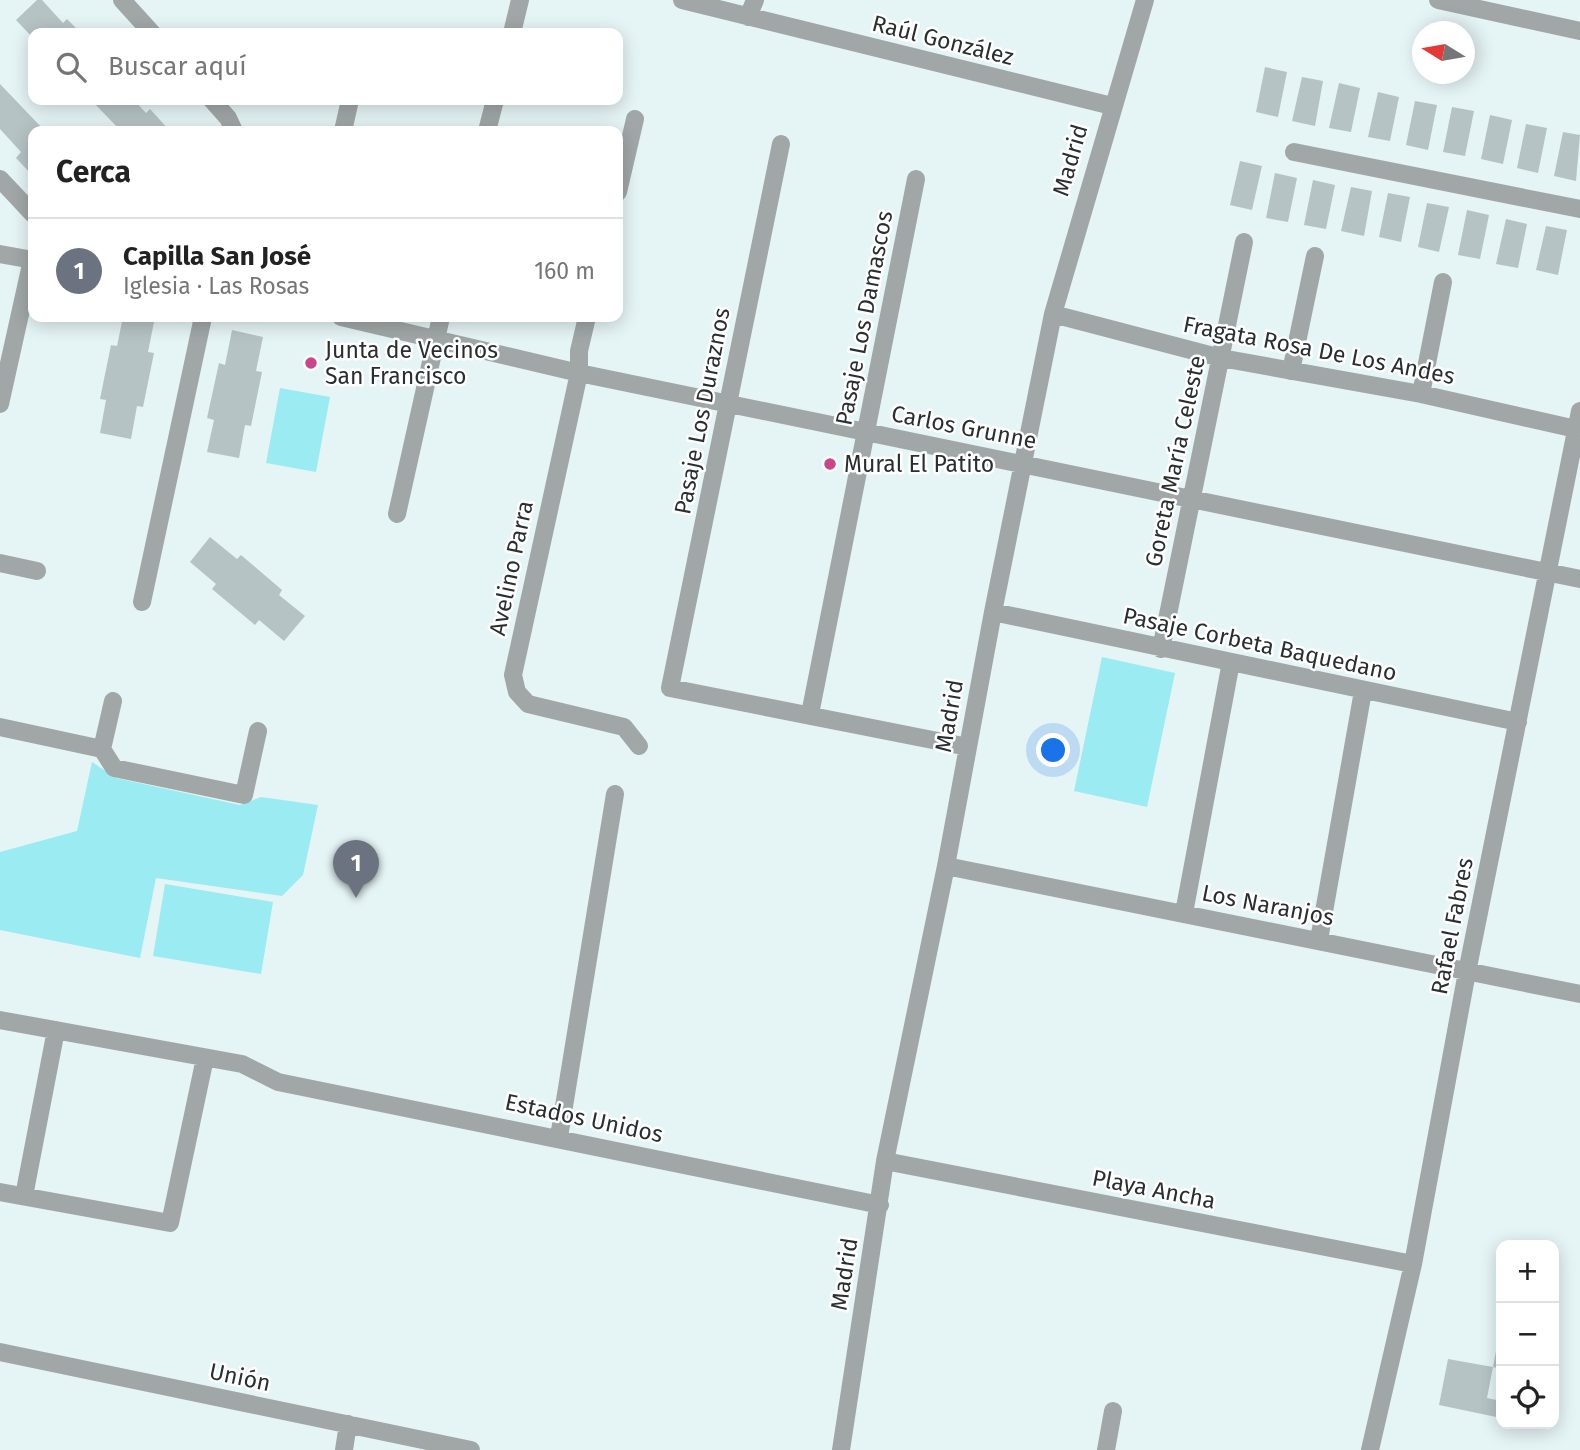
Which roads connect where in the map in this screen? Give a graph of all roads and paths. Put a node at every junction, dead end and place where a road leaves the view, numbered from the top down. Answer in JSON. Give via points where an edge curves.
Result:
{"nodes":[{"id":1,"x":122,"y":0,"type":"edge"},
{"id":2,"x":520,"y":0,"type":"edge"},
{"id":3,"x":682,"y":0,"type":"edge"},
{"id":4,"x":755,"y":0,"type":"edge"},
{"id":5,"x":1145,"y":0,"type":"edge"},
{"id":6,"x":1438,"y":0,"type":"edge"},
{"id":7,"x":723,"y":5,"type":"edge"},
{"id":8,"x":748,"y":18,"type":"junction"},
{"id":9,"x":147,"y":28,"type":"edge"},
{"id":10,"x":513,"y":28,"type":"edge"},
{"id":11,"x":1580,"y":30,"type":"edge"},
{"id":12,"x":216,"y":105,"type":"edge"},
{"id":13,"x":349,"y":105,"type":"edge"},
{"id":14,"x":494,"y":105,"type":"edge"},
{"id":15,"x":1112,"y":106,"type":"junction"},
{"id":16,"x":635,"y":119,"type":"dead end"},
{"id":17,"x":232,"y":126,"type":"edge"},
{"id":18,"x":344,"y":126,"type":"edge"},
{"id":19,"x":488,"y":126,"type":"edge"},
{"id":20,"x":781,"y":144,"type":"dead end"},
{"id":21,"x":1294,"y":152,"type":"dead end"},
{"id":22,"x":623,"y":171,"type":"edge"},
{"id":23,"x":0,"y":179,"type":"edge"},
{"id":24,"x":916,"y":179,"type":"dead end"},
{"id":25,"x":1580,"y":209,"type":"edge"},
{"id":26,"x":28,"y":210,"type":"edge"},
{"id":27,"x":1244,"y":242,"type":"dead end"},
{"id":28,"x":0,"y":254,"type":"edge"},
{"id":29,"x":1315,"y":256,"type":"dead end"},
{"id":30,"x":28,"y":259,"type":"edge"},
{"id":31,"x":28,"y":278,"type":"edge"},
{"id":32,"x":1443,"y":282,"type":"dead end"},
{"id":33,"x":1053,"y":314,"type":"junction"},
{"id":34,"x":202,"y":322,"type":"edge"},
{"id":35,"x":362,"y":322,"type":"edge"},
{"id":36,"x":440,"y":322,"type":"edge"},
{"id":37,"x":586,"y":322,"type":"edge"},
{"id":38,"x":435,"y":339,"type":"junction"},
{"id":39,"x":1221,"y":358,"type":"junction"},
{"id":40,"x":1291,"y":371,"type":"junction"},
{"id":41,"x":579,"y":373,"type":"junction"},
{"id":42,"x":1421,"y":394,"type":"junction"},
{"id":43,"x":0,"y":404,"type":"edge"},
{"id":44,"x":729,"y":404,"type":"junction"},
{"id":45,"x":1580,"y":411,"type":"edge"},
{"id":46,"x":1576,"y":429,"type":"junction"},
{"id":47,"x":866,"y":433,"type":"junction"},
{"id":48,"x":1024,"y":463,"type":"junction"},
{"id":49,"x":1192,"y":498,"type":"junction"},
{"id":50,"x":397,"y":514,"type":"dead end"},
{"id":51,"x":0,"y":563,"type":"edge"},
{"id":52,"x":37,"y":571,"type":"dead end"},
{"id":53,"x":1548,"y":571,"type":"junction"},
{"id":54,"x":1580,"y":579,"type":"edge"},
{"id":55,"x":142,"y":602,"type":"dead end"},
{"id":56,"x":993,"y":612,"type":"junction"},
{"id":57,"x":1161,"y":649,"type":"junction"},
{"id":58,"x":1231,"y":662,"type":"junction"},
{"id":59,"x":1363,"y":691,"type":"junction"},
{"id":60,"x":113,"y":701,"type":"dead end"},
{"id":61,"x":810,"y":714,"type":"junction"},
{"id":62,"x":1518,"y":722,"type":"junction"},
{"id":63,"x":0,"y":727,"type":"edge"},
{"id":64,"x":258,"y":731,"type":"dead end"},
{"id":65,"x":639,"y":747,"type":"dead end"},
{"id":66,"x":968,"y":747,"type":"junction"},
{"id":67,"x":102,"y":749,"type":"junction"},
{"id":68,"x":615,"y":794,"type":"dead end"},
{"id":69,"x":946,"y":866,"type":"junction"},
{"id":70,"x":1184,"y":913,"type":"junction"},
{"id":71,"x":1319,"y":940,"type":"junction"},
{"id":72,"x":1467,"y":972,"type":"junction"},
{"id":73,"x":1580,"y":994,"type":"edge"},
{"id":74,"x":0,"y":1020,"type":"edge"},
{"id":75,"x":56,"y":1030,"type":"junction"},
{"id":76,"x":205,"y":1058,"type":"junction"},
{"id":77,"x":559,"y":1137,"type":"junction"},
{"id":78,"x":885,"y":1161,"type":"junction"},
{"id":79,"x":0,"y":1192,"type":"edge"},
{"id":80,"x":24,"y":1196,"type":"junction"},
{"id":81,"x":880,"y":1205,"type":"junction"},
{"id":82,"x":1413,"y":1264,"type":"junction"},
{"id":83,"x":0,"y":1352,"type":"edge"},
{"id":84,"x":1113,"y":1411,"type":"dead end"},
{"id":85,"x":348,"y":1424,"type":"junction"},
{"id":86,"x":344,"y":1450,"type":"edge"},
{"id":87,"x":471,"y":1450,"type":"edge"},
{"id":88,"x":841,"y":1450,"type":"edge"},
{"id":89,"x":1105,"y":1450,"type":"edge"},
{"id":90,"x":1370,"y":1450,"type":"edge"}],
"edges":[{"from":1,"to":9,"type":"street"},
{"from":2,"to":10,"type":"street"},
{"from":3,"to":7,"type":"street","name":"Raúl González"},
{"from":4,"to":8,"type":"street"},
{"from":5,"to":15,"type":"street","name":"Madrid"},
{"from":6,"to":11,"type":"street"},
{"from":7,"to":8,"type":"street","name":"Raúl González"},
{"from":8,"to":15,"type":"street","name":"Raúl González"},
{"from":12,"to":17,"type":"street"},
{"from":13,"to":18,"type":"street"},
{"from":14,"to":19,"type":"street"},
{"from":15,"to":33,"type":"street","name":"Madrid"},
{"from":16,"to":22,"type":"street"},
{"from":20,"to":44,"type":"street","name":"Pasaje Los Duraznos"},
{"from":21,"to":25,"type":"street"},
{"from":23,"to":26,"type":"street"},
{"from":24,"to":47,"type":"street","name":"Pasaje Los Damascos"},
{"from":27,"to":39,"type":"street","name":"Goreta María Celeste"},
{"from":28,"to":30,"type":"street"},
{"from":29,"to":40,"type":"street"},
{"from":31,"to":43,"type":"street"},
{"from":32,"to":42,"type":"street"},
{"from":33,"to":39,"type":"street","name":"Fragata Rosa De Los Andes"},
{"from":33,"to":48,"type":"street","name":"Madrid"},
{"from":34,"to":55,"type":"street"},
{"from":35,"to":38,"type":"street","name":"Carlos Grunne"},
{"from":36,"to":38,"type":"street"},
{"from":37,"to":41,"type":"street","name":"Avelino Parra"},
{"from":38,"to":41,"type":"street","name":"Carlos Grunne"},
{"from":38,"to":50,"type":"street"},
{"from":39,"to":40,"type":"street","name":"Fragata Rosa De Los Andes"},
{"from":39,"to":49,"type":"street","name":"Goreta María Celeste"},
{"from":40,"to":42,"type":"street","name":"Fragata Rosa De Los Andes"},
{"from":41,"to":44,"type":"street","name":"Carlos Grunne"},
{"from":41,"to":65,"type":"street","name":"Avelino Parra","via":[[513,675],[517,692],[528,704],[624,727]]},
{"from":42,"to":46,"type":"street","name":"Fragata Rosa De Los Andes"},
{"from":44,"to":47,"type":"street","name":"Carlos Grunne"},
{"from":44,"to":61,"type":"street","name":"Pasaje Los Duraznos","via":[[670,688]]},
{"from":45,"to":46,"type":"street","name":"Rafael Fabres"},
{"from":46,"to":53,"type":"street","name":"Rafael Fabres"},
{"from":47,"to":48,"type":"street","name":"Carlos Grunne"},
{"from":47,"to":61,"type":"street","name":"Pasaje Los Damascos"},
{"from":48,"to":49,"type":"street","name":"Carlos Grunne"},
{"from":48,"to":56,"type":"street","name":"Madrid"},
{"from":49,"to":53,"type":"street","name":"Carlos Grunne"},
{"from":49,"to":57,"type":"street","name":"Goreta María Celeste"},
{"from":51,"to":52,"type":"street"},
{"from":53,"to":54,"type":"street","name":"Carlos Grunne"},
{"from":53,"to":62,"type":"street","name":"Rafael Fabres"},
{"from":56,"to":57,"type":"street","name":"Pasaje Corbeta Baquedano"},
{"from":56,"to":66,"type":"street","name":"Madrid"},
{"from":57,"to":58,"type":"street","name":"Pasaje Corbeta Baquedano"},
{"from":58,"to":59,"type":"street","name":"Pasaje Corbeta Baquedano"},
{"from":58,"to":70,"type":"street"},
{"from":59,"to":62,"type":"street","name":"Pasaje Corbeta Baquedano"},
{"from":59,"to":71,"type":"street"},
{"from":60,"to":67,"type":"street"},
{"from":61,"to":66,"type":"street"},
{"from":62,"to":72,"type":"street","name":"Rafael Fabres"},
{"from":63,"to":67,"type":"street"},
{"from":64,"to":67,"type":"street","via":[[244,794],[114,768]]},
{"from":66,"to":69,"type":"street","name":"Madrid"},
{"from":68,"to":77,"type":"street"},
{"from":69,"to":70,"type":"street","name":"Los Naranjos"},
{"from":69,"to":78,"type":"street","name":"Madrid"},
{"from":70,"to":71,"type":"street","name":"Los Naranjos"},
{"from":71,"to":72,"type":"street","name":"Los Naranjos"},
{"from":72,"to":73,"type":"street","name":"Los Naranjos"},
{"from":72,"to":82,"type":"street","name":"Rafael Fabres"},
{"from":74,"to":75,"type":"street","name":"Estados Unidos"},
{"from":75,"to":76,"type":"street","name":"Estados Unidos"},
{"from":75,"to":80,"type":"street"},
{"from":76,"to":77,"type":"street","name":"Estados Unidos","via":[[242,1064],[278,1082]]},
{"from":76,"to":80,"type":"street","via":[[170,1223]]},
{"from":77,"to":81,"type":"street","name":"Estados Unidos"},
{"from":78,"to":81,"type":"street","name":"Madrid"},
{"from":78,"to":82,"type":"street","name":"Playa Ancha"},
{"from":79,"to":80,"type":"street"},
{"from":81,"to":88,"type":"street","name":"Madrid"},
{"from":82,"to":90,"type":"street","name":"Rafael Fabres"},
{"from":83,"to":85,"type":"street","name":"Unión"},
{"from":84,"to":89,"type":"street"},
{"from":85,"to":86,"type":"street"},
{"from":85,"to":87,"type":"street","name":"Unión"}]}
